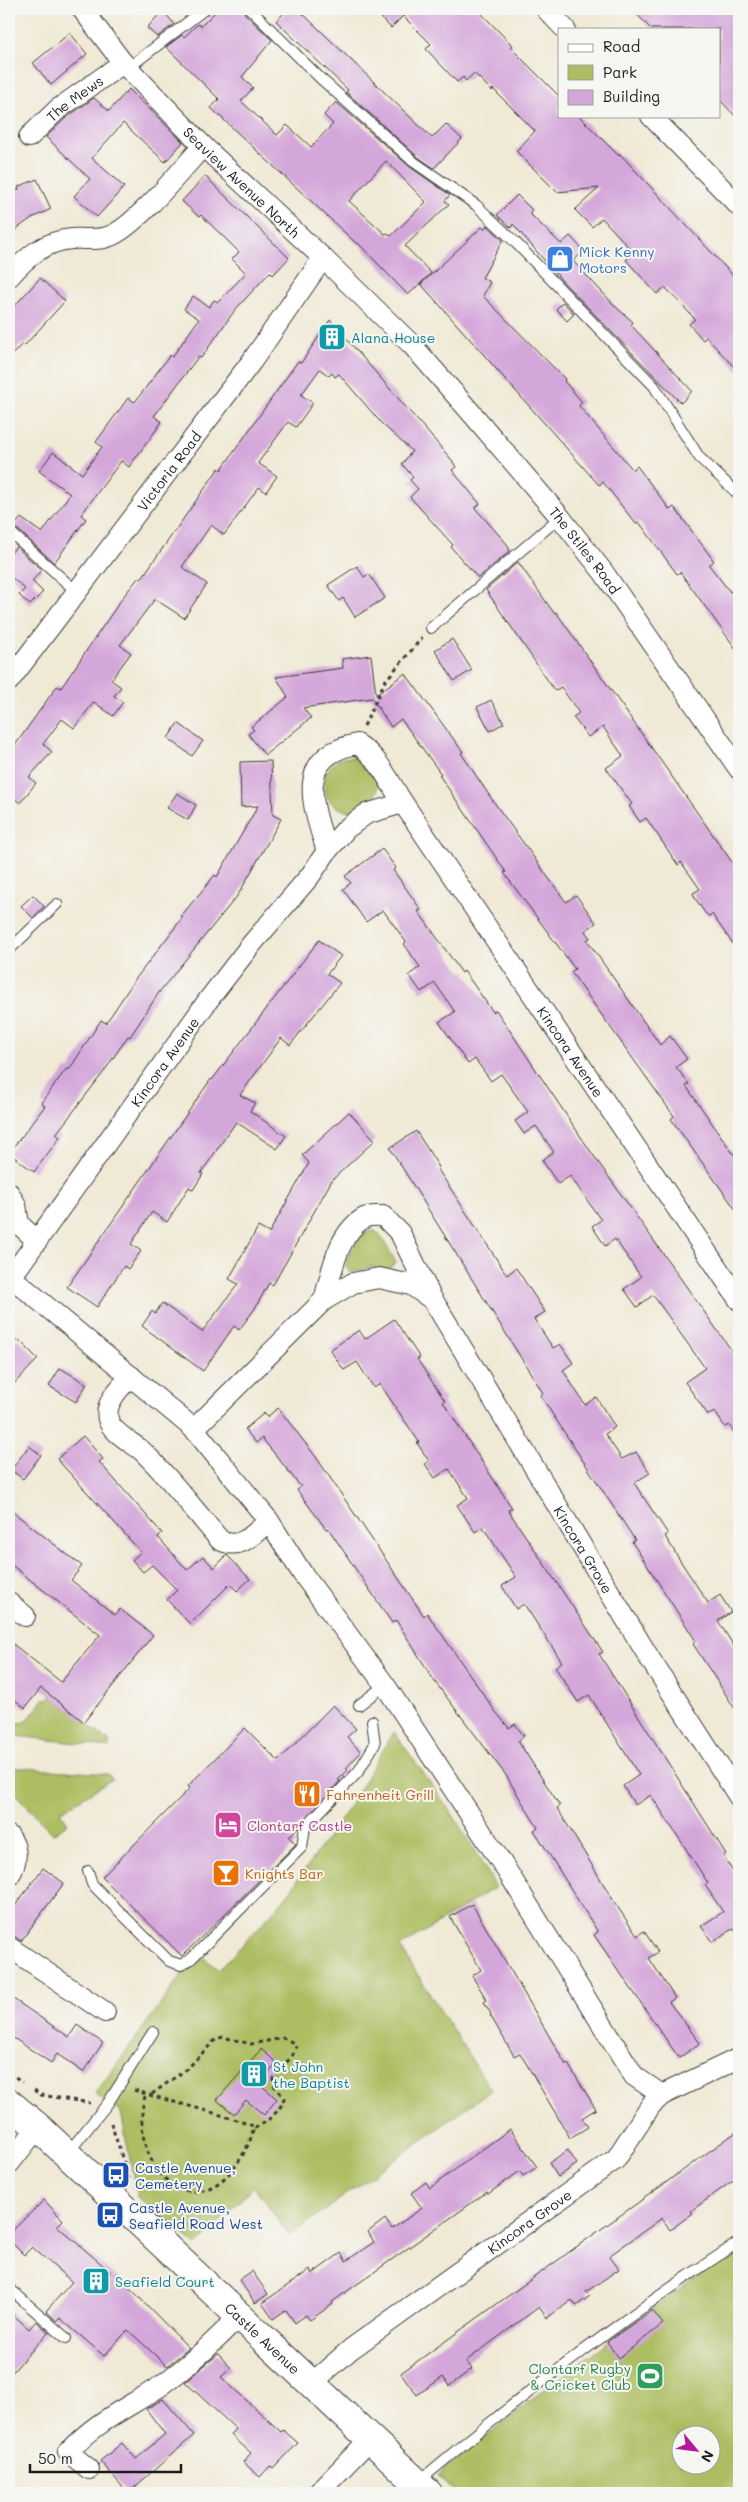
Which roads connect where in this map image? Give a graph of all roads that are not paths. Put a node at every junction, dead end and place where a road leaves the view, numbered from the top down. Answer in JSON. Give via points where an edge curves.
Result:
{"nodes":[{"id":1,"x":82,"y":9,"type":"edge"},
{"id":2,"x":205,"y":9,"type":"edge"},
{"id":3,"x":250,"y":9,"type":"edge"},
{"id":4,"x":546,"y":9,"type":"edge"},
{"id":5,"x":564,"y":28,"type":"edge"},
{"id":6,"x":125,"y":65,"type":"junction"},
{"id":7,"x":653,"y":118,"type":"edge"},
{"id":8,"x":29,"y":137,"type":"dead end"},
{"id":9,"x":203,"y":146,"type":"junction"},
{"id":10,"x":739,"y":206,"type":"edge"},
{"id":11,"x":323,"y":258,"type":"junction"},
{"id":12,"x":9,"y":277,"type":"edge"},
{"id":13,"x":412,"y":346,"type":"joint"},
{"id":14,"x":739,"y":495,"type":"edge"},
{"id":15,"x":560,"y":517,"type":"junction"},
{"id":16,"x":9,"y":531,"type":"edge"},
{"id":17,"x":77,"y":592,"type":"junction"},
{"id":18,"x":431,"y":628,"type":"road end"},
{"id":19,"x":9,"y":681,"type":"edge"},
{"id":20,"x":739,"y":769,"type":"edge"},
{"id":21,"x":403,"y":804,"type":"junction"},
{"id":22,"x":327,"y":851,"type":"junction"},
{"id":23,"x":57,"y":904,"type":"dead end"},
{"id":24,"x":9,"y":950,"type":"edge"},
{"id":25,"x":9,"y":1193,"type":"edge"},
{"id":26,"x":37,"y":1241,"type":"junction"},
{"id":27,"x":10,"y":1278,"type":"edge"},
{"id":28,"x":324,"y":1300,"type":"junction"},
{"id":29,"x":432,"y":1300,"type":"junction"},
{"id":30,"x":739,"y":1300,"type":"edge"},
{"id":31,"x":130,"y":1376,"type":"junction"},
{"id":32,"x":194,"y":1429,"type":"junction"},
{"id":33,"x":270,"y":1521,"type":"junction"},
{"id":34,"x":9,"y":1603,"type":"edge"},
{"id":35,"x":25,"y":1616,"type":"dead end"},
{"id":36,"x":385,"y":1684,"type":"junction"},
{"id":37,"x":359,"y":1706,"type":"dead end"},
{"id":38,"x":372,"y":1721,"type":"dead end"},
{"id":39,"x":739,"y":1797,"type":"edge"},
{"id":40,"x":9,"y":1836,"type":"edge"},
{"id":41,"x":88,"y":1871,"type":"dead end"},
{"id":42,"x":9,"y":1876,"type":"edge"},
{"id":43,"x":9,"y":1947,"type":"edge"},
{"id":44,"x":105,"y":2012,"type":"dead end"},
{"id":45,"x":153,"y":2032,"type":"dead end"},
{"id":46,"x":739,"y":2058,"type":"edge"},
{"id":47,"x":662,"y":2095,"type":"junction"},
{"id":48,"x":9,"y":2103,"type":"edge"},
{"id":49,"x":38,"y":2128,"type":"junction"},
{"id":50,"x":67,"y":2155,"type":"junction"},
{"id":51,"x":9,"y":2164,"type":"edge"},
{"id":52,"x":739,"y":2242,"type":"edge"},
{"id":53,"x":9,"y":2288,"type":"edge"},
{"id":54,"x":239,"y":2316,"type":"junction"},
{"id":55,"x":66,"y":2338,"type":"dead end"},
{"id":56,"x":312,"y":2383,"type":"junction"},
{"id":57,"x":370,"y":2438,"type":"junction"},
{"id":58,"x":89,"y":2470,"type":"dead end"},
{"id":59,"x":423,"y":2488,"type":"edge"},
{"id":60,"x":318,"y":2493,"type":"edge"}],
"edges":[{"from":1,"to":6,"type":"street","name":"Seaview Avenue North"},
{"from":2,"to":6,"type":"lane"},
{"from":3,"to":14,"type":"lane","via":[[320,78],[414,162],[476,205],[514,241],[654,386],[700,456]]},
{"from":4,"to":5,"type":"street"},
{"from":6,"to":8,"type":"street","name":"The Mews","via":[[58,109]]},
{"from":6,"to":9,"type":"street","name":"Seaview Avenue North"},
{"from":7,"to":10,"type":"street"},
{"from":9,"to":11,"type":"street","name":"Seaview Avenue North"},
{"from":9,"to":12,"type":"street","via":[[152,202],[120,230],[99,239],[51,242],[31,254]]},
{"from":11,"to":13,"type":"street","name":"Seaview Avenue North"},
{"from":11,"to":17,"type":"street","name":"Victoria Road","via":[[252,361]]},
{"from":13,"to":15,"type":"street","name":"The Stiles Road"},
{"from":15,"to":18,"type":"lane"},
{"from":15,"to":20,"type":"street","name":"The Stiles Road","via":[[604,573]]},
{"from":16,"to":17,"type":"lane"},
{"from":17,"to":19,"type":"street","name":"Victoria Road"},
{"from":21,"to":22,"type":"street","name":"Kincora Avenue","via":[[366,814]]},
{"from":21,"to":22,"type":"street","name":"Kincora Avenue","via":[[371,752],[358,744],[335,751],[316,769],[311,787],[313,808]]},
{"from":21,"to":30,"type":"street","name":"Kincora Avenue"},
{"from":22,"to":26,"type":"street","name":"Kincora Avenue","via":[[209,999]]},
{"from":23,"to":24,"type":"lane"},
{"from":25,"to":26,"type":"street","via":[[16,1205],[19,1224]]},
{"from":26,"to":27,"type":"street","name":"Kincora Avenue"},
{"from":27,"to":31,"type":"street"},
{"from":28,"to":29,"type":"street","name":"Kincora Grove","via":[[353,1283],[379,1278],[411,1284]]},
{"from":28,"to":29,"type":"street","name":"Kincora Grove","via":[[337,1253],[349,1230],[365,1217],[383,1216],[400,1232]]},
{"from":28,"to":32,"type":"street","name":"Kincora Grove"},
{"from":29,"to":39,"type":"street","name":"Kincora Grove","via":[[650,1660]]},
{"from":31,"to":32,"type":"street"},
{"from":31,"to":33,"type":"street","via":[[108,1408],[112,1427],[142,1451],[220,1540],[230,1545],[239,1544]]},
{"from":32,"to":33,"type":"street"},
{"from":33,"to":36,"type":"street","via":[[302,1573]]},
{"from":34,"to":35,"type":"street"},
{"from":36,"to":37,"type":"lane"},
{"from":36,"to":47,"type":"street","via":[[507,1871],[629,2069],[638,2080]]},
{"from":38,"to":41,"type":"lane","via":[[375,1744],[358,1772],[305,1827],[302,1847],[191,1959],[181,1965],[169,1961],[92,1884]]},
{"from":40,"to":42,"type":"street","via":[[16,1854]]},
{"from":43,"to":44,"type":"street"},
{"from":45,"to":50,"type":"lane","via":[[108,2103]]},
{"from":46,"to":47,"type":"street","name":"Kincora Grove"},
{"from":47,"to":56,"type":"street","name":"Kincora Grove","via":[[651,2105],[616,2158],[351,2349]]},
{"from":48,"to":49,"type":"street","name":"Castle Avenue"},
{"from":49,"to":50,"type":"street","name":"Castle Avenue"},
{"from":49,"to":51,"type":"street"},
{"from":50,"to":54,"type":"street","name":"Castle Avenue"},
{"from":52,"to":59,"type":"lane","via":[[684,2278],[506,2408]]},
{"from":53,"to":55,"type":"lane"},
{"from":54,"to":56,"type":"street","name":"Castle Avenue"},
{"from":54,"to":58,"type":"street","via":[[218,2338],[162,2384],[84,2435],[68,2452]]},
{"from":56,"to":57,"type":"street","name":"Castle Avenue"},
{"from":57,"to":59,"type":"street","name":"Castle Avenue"},
{"from":57,"to":60,"type":"street"}]}
